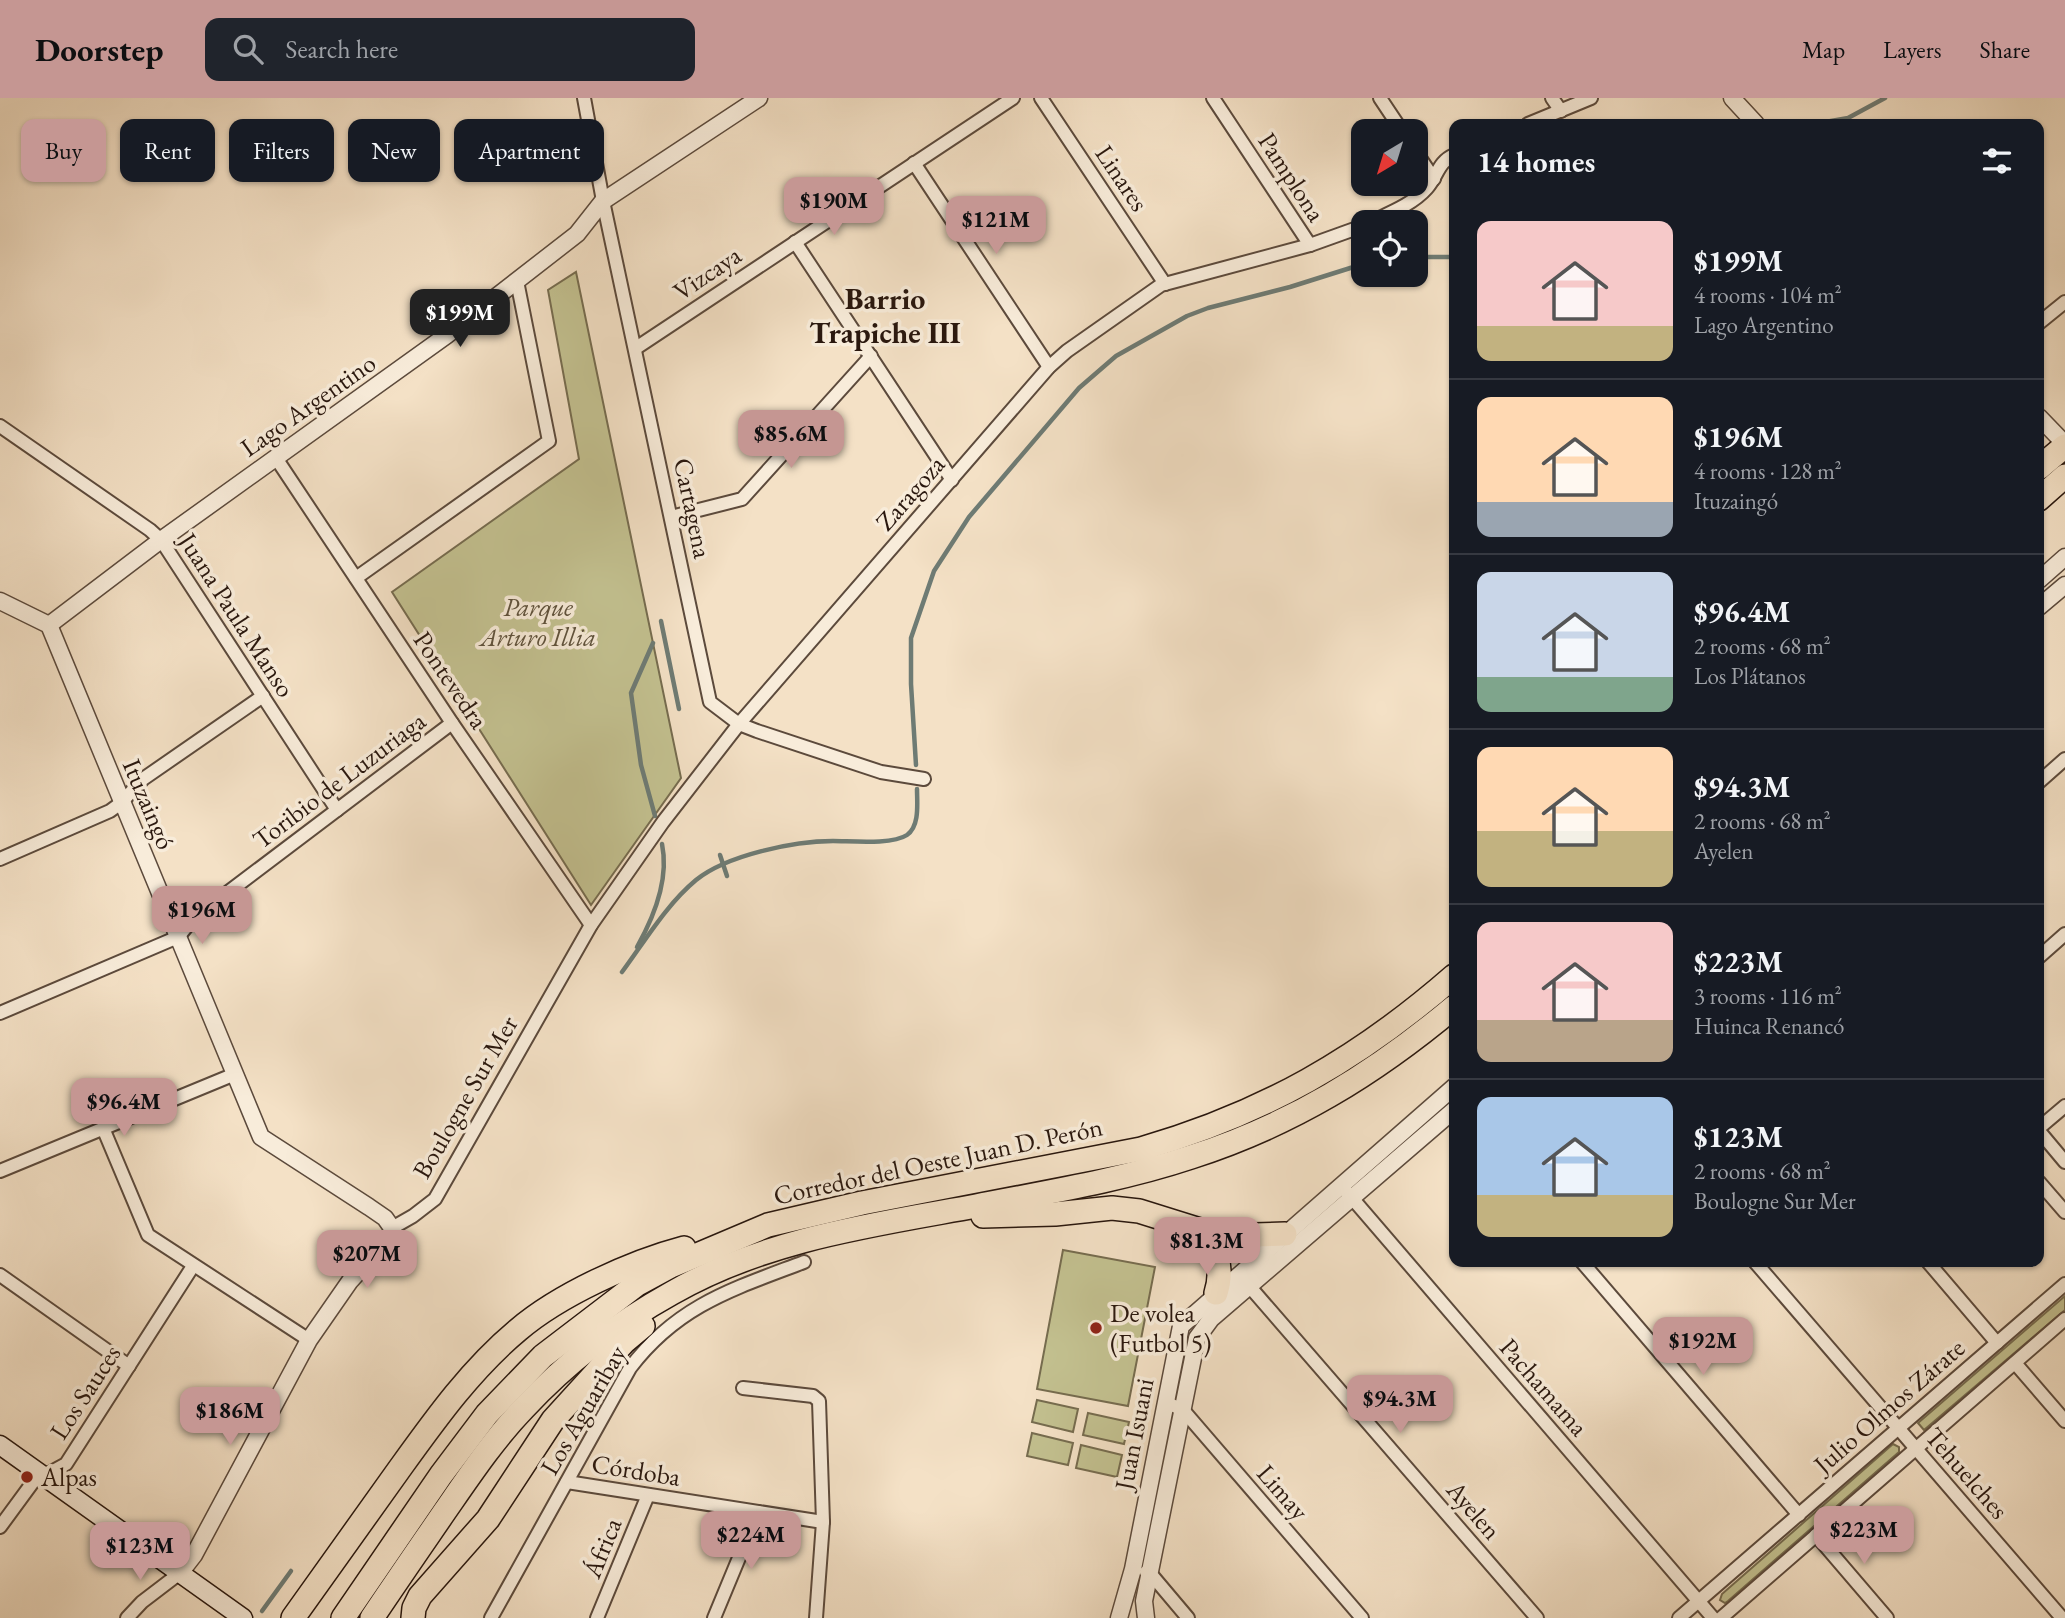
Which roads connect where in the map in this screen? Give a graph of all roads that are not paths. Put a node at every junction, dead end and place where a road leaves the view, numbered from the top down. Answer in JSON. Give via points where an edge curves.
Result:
{"nodes":[{"id":1,"x":584,"y":98,"type":"edge"},
{"id":2,"x":759,"y":98,"type":"edge"},
{"id":3,"x":1013,"y":98,"type":"edge"},
{"id":4,"x":1041,"y":98,"type":"edge"},
{"id":5,"x":1213,"y":98,"type":"edge"},
{"id":6,"x":1381,"y":98,"type":"edge"},
{"id":7,"x":1552,"y":98,"type":"edge"},
{"id":8,"x":1591,"y":98,"type":"edge"},
{"id":9,"x":1732,"y":98,"type":"edge"},
{"id":10,"x":1561,"y":111,"type":"junction"},
{"id":11,"x":1394,"y":119,"type":"edge"},
{"id":12,"x":1541,"y":119,"type":"edge"},
{"id":13,"x":1751,"y":119,"type":"edge"},
{"id":14,"x":1449,"y":158,"type":"edge"},
{"id":15,"x":914,"y":163,"type":"junction"},
{"id":16,"x":1428,"y":170,"type":"edge"},
{"id":17,"x":1434,"y":179,"type":"junction"},
{"id":18,"x":603,"y":201,"type":"junction"},
{"id":19,"x":1393,"y":210,"type":"edge"},
{"id":20,"x":1351,"y":230,"type":"edge"},
{"id":21,"x":796,"y":242,"type":"junction"},
{"id":22,"x":1310,"y":245,"type":"junction"},
{"id":23,"x":517,"y":281,"type":"junction"},
{"id":24,"x":1165,"y":284,"type":"junction"},
{"id":25,"x":2065,"y":302,"type":"edge"},
{"id":26,"x":2044,"y":319,"type":"edge"},
{"id":27,"x":636,"y":348,"type":"junction"},
{"id":28,"x":871,"y":356,"type":"junction"},
{"id":29,"x":1049,"y":367,"type":"junction"},
{"id":30,"x":2044,"y":422,"type":"edge"},
{"id":31,"x":0,"y":426,"type":"edge"},
{"id":32,"x":2065,"y":445,"type":"edge"},
{"id":33,"x":276,"y":458,"type":"junction"},
{"id":34,"x":2044,"y":464,"type":"edge"},
{"id":35,"x":952,"y":480,"type":"junction"},
{"id":36,"x":671,"y":517,"type":"junction"},
{"id":37,"x":160,"y":540,"type":"junction"},
{"id":38,"x":2065,"y":558,"type":"edge"},
{"id":39,"x":2044,"y":576,"type":"edge"},
{"id":40,"x":356,"y":578,"type":"junction"},
{"id":41,"x":2065,"y":584,"type":"edge"},
{"id":42,"x":0,"y":601,"type":"edge"},
{"id":43,"x":2044,"y":603,"type":"edge"},
{"id":44,"x":49,"y":625,"type":"junction"},
{"id":45,"x":263,"y":696,"type":"junction"},
{"id":46,"x":453,"y":723,"type":"junction"},
{"id":47,"x":739,"y":724,"type":"junction"},
{"id":48,"x":2065,"y":759,"type":"edge"},
{"id":49,"x":2044,"y":778,"type":"edge"},
{"id":50,"x":924,"y":779,"type":"dead end"},
{"id":51,"x":121,"y":803,"type":"junction"},
{"id":52,"x":337,"y":810,"type":"junction"},
{"id":53,"x":0,"y":859,"type":"edge"},
{"id":54,"x":591,"y":925,"type":"junction"},
{"id":55,"x":2065,"y":934,"type":"edge"},
{"id":56,"x":178,"y":937,"type":"junction"},
{"id":57,"x":2044,"y":953,"type":"edge"},
{"id":58,"x":1449,"y":980,"type":"edge"},
{"id":59,"x":1449,"y":1011,"type":"edge"},
{"id":60,"x":0,"y":1013,"type":"edge"},
{"id":61,"x":234,"y":1074,"type":"junction"},
{"id":62,"x":1449,"y":1091,"type":"edge"},
{"id":63,"x":1441,"y":1098,"type":"junction"},
{"id":64,"x":2065,"y":1106,"type":"edge"},
{"id":65,"x":1449,"y":1107,"type":"edge"},
{"id":66,"x":1449,"y":1116,"type":"edge"},
{"id":67,"x":2044,"y":1125,"type":"edge"},
{"id":68,"x":103,"y":1128,"type":"junction"},
{"id":69,"x":2044,"y":1136,"type":"edge"},
{"id":70,"x":2065,"y":1162,"type":"edge"},
{"id":71,"x":0,"y":1171,"type":"edge"},
{"id":72,"x":1341,"y":1185,"type":"junction"},
{"id":73,"x":2044,"y":1188,"type":"edge"},
{"id":74,"x":1353,"y":1198,"type":"junction"},
{"id":75,"x":2065,"y":1212,"type":"edge"},
{"id":76,"x":909,"y":1218,"type":"junction"},
{"id":77,"x":768,"y":1225,"type":"junction"},
{"id":78,"x":1186,"y":1225,"type":"junction"},
{"id":79,"x":391,"y":1228,"type":"junction"},
{"id":80,"x":1316,"y":1229,"type":"junction"},
{"id":81,"x":1285,"y":1234,"type":"junction"},
{"id":82,"x":802,"y":1240,"type":"junction"},
{"id":83,"x":193,"y":1266,"type":"junction"},
{"id":84,"x":1586,"y":1267,"type":"edge"},
{"id":85,"x":1759,"y":1267,"type":"edge"},
{"id":86,"x":1931,"y":1267,"type":"edge"},
{"id":87,"x":1238,"y":1274,"type":"junction"},
{"id":88,"x":0,"y":1275,"type":"edge"},
{"id":89,"x":706,"y":1275,"type":"junction"},
{"id":90,"x":2065,"y":1284,"type":"edge"},
{"id":91,"x":1250,"y":1287,"type":"junction"},
{"id":92,"x":1216,"y":1293,"type":"junction"},
{"id":93,"x":2065,"y":1319,"type":"edge"},
{"id":94,"x":309,"y":1340,"type":"junction"},
{"id":95,"x":1997,"y":1343,"type":"junction"},
{"id":96,"x":2015,"y":1363,"type":"junction"},
{"id":97,"x":129,"y":1366,"type":"junction"},
{"id":98,"x":743,"y":1388,"type":"dead end"},
{"id":99,"x":1165,"y":1402,"type":"junction"},
{"id":100,"x":1183,"y":1410,"type":"junction"},
{"id":101,"x":2065,"y":1421,"type":"edge"},
{"id":102,"x":1898,"y":1428,"type":"junction"},
{"id":103,"x":0,"y":1446,"type":"edge"},
{"id":104,"x":1916,"y":1449,"type":"junction"},
{"id":105,"x":43,"y":1475,"type":"junction"},
{"id":106,"x":567,"y":1482,"type":"junction"},
{"id":107,"x":648,"y":1494,"type":"junction"},
{"id":108,"x":758,"y":1512,"type":"junction"},
{"id":109,"x":1798,"y":1515,"type":"junction"},
{"id":110,"x":823,"y":1522,"type":"junction"},
{"id":111,"x":0,"y":1527,"type":"edge"},
{"id":112,"x":1816,"y":1535,"type":"junction"},
{"id":113,"x":1133,"y":1569,"type":"junction"},
{"id":114,"x":180,"y":1573,"type":"junction"},
{"id":115,"x":1150,"y":1573,"type":"junction"},
{"id":116,"x":1699,"y":1601,"type":"junction"},
{"id":117,"x":127,"y":1618,"type":"edge"},
{"id":118,"x":243,"y":1618,"type":"edge"},
{"id":119,"x":293,"y":1618,"type":"edge"},
{"id":120,"x":343,"y":1618,"type":"edge"},
{"id":121,"x":372,"y":1618,"type":"edge"},
{"id":122,"x":413,"y":1618,"type":"edge"},
{"id":123,"x":491,"y":1618,"type":"edge"},
{"id":124,"x":597,"y":1618,"type":"edge"},
{"id":125,"x":714,"y":1618,"type":"edge"},
{"id":126,"x":816,"y":1618,"type":"edge"},
{"id":127,"x":1119,"y":1618,"type":"edge"},
{"id":128,"x":1146,"y":1618,"type":"edge"},
{"id":129,"x":1188,"y":1618,"type":"edge"},
{"id":130,"x":1362,"y":1618,"type":"edge"},
{"id":131,"x":1537,"y":1618,"type":"edge"},
{"id":132,"x":1679,"y":1618,"type":"edge"},
{"id":133,"x":1713,"y":1618,"type":"edge"},
{"id":134,"x":1721,"y":1618,"type":"edge"},
{"id":135,"x":1887,"y":1618,"type":"edge"},
{"id":136,"x":2062,"y":1618,"type":"edge"}],
"edges":[{"from":1,"to":18,"type":"street","name":"Cartagena"},
{"from":2,"to":18,"type":"street","name":"Lago Argentino"},
{"from":3,"to":15,"type":"street","name":"Vizcaya"},
{"from":4,"to":24,"type":"street","name":"Linares"},
{"from":5,"to":22,"type":"street","name":"Pamplona"},
{"from":6,"to":11,"type":"street"},
{"from":7,"to":10,"type":"street"},
{"from":8,"to":10,"type":"street"},
{"from":9,"to":13,"type":"street"},
{"from":10,"to":12,"type":"street"},
{"from":14,"to":17,"type":"street","via":[[1438,166]]},
{"from":15,"to":21,"type":"street","name":"Vizcaya"},
{"from":15,"to":29,"type":"street"},
{"from":16,"to":17,"type":"street"},
{"from":17,"to":19,"type":"street","via":[[1426,190]]},
{"from":18,"to":23,"type":"street","name":"Lago Argentino","via":[[576,234]]},
{"from":18,"to":27,"type":"street","name":"Cartagena"},
{"from":20,"to":22,"type":"street","name":"Zaragoza"},
{"from":21,"to":27,"type":"street","name":"Vizcaya"},
{"from":21,"to":28,"type":"street"},
{"from":22,"to":24,"type":"street","name":"Zaragoza"},
{"from":23,"to":33,"type":"street","name":"Lago Argentino"},
{"from":23,"to":40,"type":"street","via":[[549,441]]},
{"from":24,"to":29,"type":"street","name":"Zaragoza"},
{"from":25,"to":26,"type":"street"},
{"from":27,"to":36,"type":"street","name":"Cartagena"},
{"from":28,"to":35,"type":"street"},
{"from":28,"to":36,"type":"street","via":[[742,499]]},
{"from":29,"to":35,"type":"street","name":"Zaragoza"},
{"from":30,"to":32,"type":"street"},
{"from":31,"to":37,"type":"street","name":"Juana Paula Manso"},
{"from":32,"to":34,"type":"highway"},
{"from":33,"to":37,"type":"street","name":"Lago Argentino"},
{"from":33,"to":40,"type":"street","name":"Pontevedra"},
{"from":35,"to":47,"type":"street","name":"Zaragoza"},
{"from":36,"to":47,"type":"street","name":"Cartagena","via":[[710,702]]},
{"from":37,"to":44,"type":"street","name":"Lago Argentino"},
{"from":37,"to":45,"type":"street","name":"Juana Paula Manso"},
{"from":38,"to":39,"type":"street"},
{"from":40,"to":46,"type":"street","name":"Pontevedra"},
{"from":41,"to":43,"type":"street"},
{"from":42,"to":44,"type":"street"},
{"from":44,"to":51,"type":"street","name":"Ituzaingó"},
{"from":45,"to":51,"type":"street","via":[[143,779]]},
{"from":45,"to":52,"type":"street","name":"Juana Paula Manso"},
{"from":46,"to":52,"type":"street","name":"Toribio de Luzuriaga"},
{"from":46,"to":54,"type":"street","name":"Pontevedra"},
{"from":47,"to":50,"type":"street","name":"Cartagena","via":[[881,772]]},
{"from":47,"to":54,"type":"street","name":"Zaragoza"},
{"from":48,"to":49,"type":"street"},
{"from":51,"to":53,"type":"street"},
{"from":51,"to":56,"type":"street","name":"Ituzaingó"},
{"from":52,"to":56,"type":"street","name":"Toribio de Luzuriaga","via":[[194,918]]},
{"from":54,"to":79,"type":"street","name":"Boulogne Sur Mer","via":[[435,1199]]},
{"from":55,"to":57,"type":"street"},
{"from":56,"to":60,"type":"street","name":"Toribio de Luzuriaga"},
{"from":56,"to":61,"type":"street","name":"Ituzaingó"},
{"from":58,"to":82,"type":"highway","name":"Corredor del Oeste Juan D. Perón","via":[[1395,1025],[1281,1097],[1141,1149],[862,1203]]},
{"from":59,"to":76,"type":"highway","name":"Corredor del Oeste Juan D. Perón","via":[[1358,1079],[1254,1133],[1125,1175]]},
{"from":61,"to":68,"type":"street"},
{"from":61,"to":79,"type":"street","name":"Ituzaingó","via":[[261,1137],[385,1218]]},
{"from":62,"to":63,"type":"street","name":"Juan Isuani"},
{"from":63,"to":65,"type":"street"},
{"from":63,"to":72,"type":"street","name":"Juan Isuani"},
{"from":64,"to":67,"type":"street"},
{"from":66,"to":74,"type":"street","name":"Juan Isuani"},
{"from":68,"to":71,"type":"street"},
{"from":68,"to":83,"type":"street","via":[[148,1236]]},
{"from":69,"to":70,"type":"street"},
{"from":72,"to":74,"type":"street","name":"Pachamama"},
{"from":72,"to":81,"type":"street","name":"Juan Isuani"},
{"from":73,"to":75,"type":"street"},
{"from":74,"to":80,"type":"street","name":"Juan Isuani"},
{"from":74,"to":116,"type":"street","name":"Pachamama"},
{"from":76,"to":78,"type":"highway","via":[[1112,1208]]},
{"from":76,"to":82,"type":"highway","name":"Corredor del Oeste Juan D. Perón"},
{"from":77,"to":82,"type":"highway","name":"Corredor del Oeste Juan D. Perón"},
{"from":77,"to":119,"type":"highway","via":[[662,1254],[615,1273],[520,1328],[494,1350],[441,1411]]},
{"from":77,"to":120,"type":"highway","name":"Corredor del Oeste Juan D. Perón","via":[[636,1285],[543,1356],[456,1455]]},
{"from":78,"to":81,"type":"highway","via":[[1219,1236]]},
{"from":78,"to":92,"type":"highway","via":[[1217,1254]]},
{"from":79,"to":94,"type":"street","name":"Boulogne Sur Mer","via":[[390,1237],[350,1281]]},
{"from":80,"to":81,"type":"street"},
{"from":80,"to":91,"type":"street","name":"Juan Isuani"},
{"from":81,"to":87,"type":"street","name":"Juan Isuani"},
{"from":82,"to":89,"type":"highway","name":"Corredor del Oeste Juan D. Perón"},
{"from":82,"to":106,"type":"street","name":"Los Aguaribay","via":[[666,1328],[646,1346]]},
{"from":83,"to":94,"type":"street"},
{"from":83,"to":97,"type":"street","name":"Los Sauces"},
{"from":84,"to":109,"type":"street"},
{"from":85,"to":102,"type":"street","name":"Tehuelches"},
{"from":86,"to":95,"type":"street"},
{"from":87,"to":91,"type":"street","name":"Ayelen"},
{"from":87,"to":92,"type":"street","name":"Juan Isuani"},
{"from":88,"to":97,"type":"street"},
{"from":89,"to":121,"type":"highway","name":"Corredor del Oeste Juan D. Perón","via":[[603,1338],[522,1409],[485,1453]]},
{"from":89,"to":122,"type":"highway","via":[[624,1342],[553,1420],[488,1520],[420,1596]]},
{"from":90,"to":95,"type":"street","name":"Julio Olmos Zárate"},
{"from":91,"to":100,"type":"street","name":"Juan Isuani","via":[[1211,1319],[1197,1338]]},
{"from":91,"to":131,"type":"street","name":"Ayelen"},
{"from":92,"to":99,"type":"street","name":"Juan Isuani","via":[[1181,1326]]},
{"from":93,"to":96,"type":"street","name":"Julio Olmos Zárate"},
{"from":94,"to":114,"type":"street","name":"Boulogne Sur Mer","via":[[194,1555]]},
{"from":95,"to":102,"type":"street","name":"Julio Olmos Zárate"},
{"from":96,"to":101,"type":"street"},
{"from":96,"to":104,"type":"street","name":"Julio Olmos Zárate"},
{"from":97,"to":105,"type":"street","name":"Los Sauces","via":[[66,1464]]},
{"from":98,"to":110,"type":"street","via":[[813,1396],[819,1401]]},
{"from":99,"to":100,"type":"street","name":"Limay"},
{"from":99,"to":113,"type":"street","name":"Juan Isuani"},
{"from":100,"to":115,"type":"street","name":"Juan Isuani"},
{"from":100,"to":130,"type":"street","name":"Limay"},
{"from":102,"to":104,"type":"street","name":"Tehuelches"},
{"from":102,"to":109,"type":"street","name":"Julio Olmos Zárate"},
{"from":103,"to":105,"type":"main road"},
{"from":104,"to":112,"type":"street","name":"Julio Olmos Zárate"},
{"from":104,"to":136,"type":"street","name":"Tehuelches"},
{"from":105,"to":111,"type":"street","name":"Los Sauces","via":[[25,1491]]},
{"from":105,"to":114,"type":"main road"},
{"from":106,"to":107,"type":"street","name":"Córdoba"},
{"from":106,"to":123,"type":"street","name":"Los Aguaribay"},
{"from":107,"to":108,"type":"street","name":"Córdoba"},
{"from":107,"to":124,"type":"street","name":"África"},
{"from":108,"to":110,"type":"street","name":"Córdoba"},
{"from":108,"to":125,"type":"street"},
{"from":109,"to":116,"type":"street","name":"Julio Olmos Zárate"},
{"from":110,"to":126,"type":"street"},
{"from":112,"to":134,"type":"street","name":"Julio Olmos Zárate"},
{"from":112,"to":135,"type":"street"},
{"from":113,"to":115,"type":"street"},
{"from":113,"to":127,"type":"street","name":"Juan Isuani"},
{"from":114,"to":117,"type":"street","name":"Boulogne Sur Mer"},
{"from":114,"to":118,"type":"main road"},
{"from":115,"to":128,"type":"street","name":"Juan Isuani"},
{"from":115,"to":129,"type":"street"},
{"from":116,"to":132,"type":"street","name":"Julio Olmos Zárate"},
{"from":116,"to":133,"type":"street","name":"Pachamama"}]}
